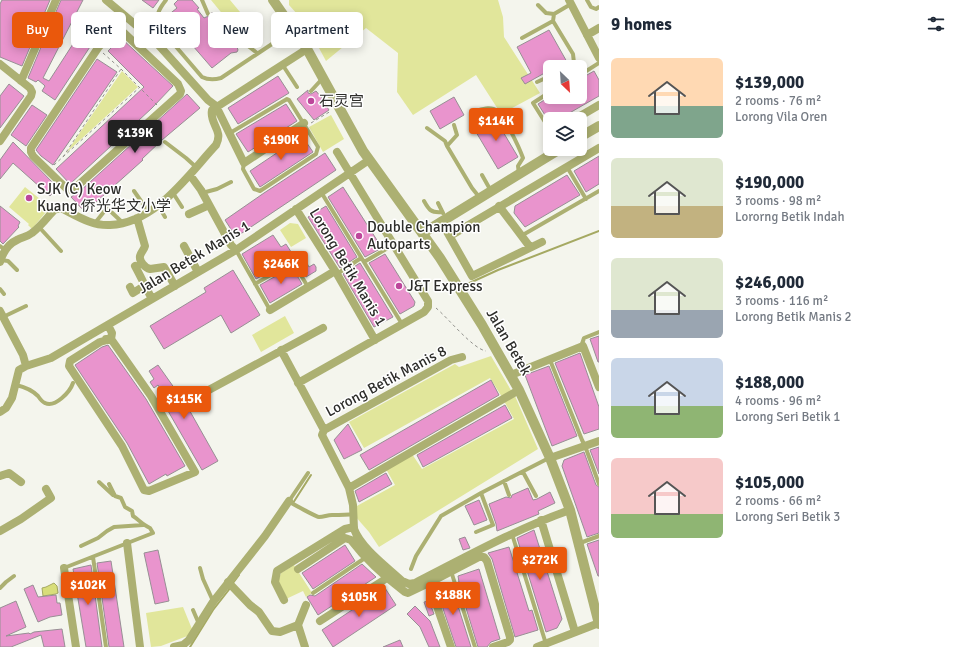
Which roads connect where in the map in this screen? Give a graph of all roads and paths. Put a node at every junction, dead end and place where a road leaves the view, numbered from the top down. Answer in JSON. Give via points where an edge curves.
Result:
{"nodes":[{"id":1,"x":56,"y":0,"type":"edge"},
{"id":2,"x":106,"y":0,"type":"edge"},
{"id":3,"x":166,"y":0,"type":"edge"},
{"id":4,"x":202,"y":0,"type":"edge"},
{"id":5,"x":273,"y":0,"type":"edge"},
{"id":6,"x":587,"y":0,"type":"edge"},
{"id":7,"x":570,"y":2,"type":"edge"},
{"id":8,"x":538,"y":5,"type":"dead end"},
{"id":9,"x":599,"y":7,"type":"edge"},
{"id":10,"x":121,"y":12,"type":"edge"},
{"id":11,"x":282,"y":12,"type":"edge"},
{"id":12,"x":208,"y":14,"type":"dead end"},
{"id":13,"x":554,"y":14,"type":"junction"},
{"id":14,"x":126,"y":16,"type":"edge"},
{"id":15,"x":553,"y":21,"type":"junction"},
{"id":16,"x":599,"y":28,"type":"edge"},
{"id":17,"x":126,"y":35,"type":"edge"},
{"id":18,"x":587,"y":35,"type":"junction"},
{"id":19,"x":522,"y":38,"type":"dead end"},
{"id":20,"x":271,"y":45,"type":"edge"},
{"id":21,"x":98,"y":48,"type":"joint"},
{"id":22,"x":250,"y":48,"type":"edge"},
{"id":23,"x":307,"y":48,"type":"joint"},
{"id":24,"x":257,"y":54,"type":"junction"},
{"id":25,"x":599,"y":58,"type":"edge"},
{"id":26,"x":574,"y":60,"type":"edge"},
{"id":27,"x":599,"y":63,"type":"edge"},
{"id":28,"x":0,"y":64,"type":"edge"},
{"id":29,"x":282,"y":64,"type":"junction"},
{"id":30,"x":121,"y":69,"type":"junction"},
{"id":31,"x":587,"y":70,"type":"edge"},
{"id":32,"x":323,"y":78,"type":"junction"},
{"id":33,"x":543,"y":79,"type":"edge"},
{"id":34,"x":21,"y":81,"type":"junction"},
{"id":35,"x":537,"y":82,"type":"dead end"},
{"id":36,"x":297,"y":87,"type":"dead end"},
{"id":37,"x":140,"y":88,"type":"junction"},
{"id":38,"x":311,"y":91,"type":"dead end"},
{"id":39,"x":543,"y":97,"type":"edge"},
{"id":40,"x":599,"y":105,"type":"edge"},
{"id":41,"x":216,"y":106,"type":"junction"},
{"id":42,"x":338,"y":107,"type":"junction"},
{"id":43,"x":161,"y":110,"type":"junction"},
{"id":44,"x":476,"y":111,"type":"dead end"},
{"id":45,"x":587,"y":112,"type":"edge"},
{"id":46,"x":543,"y":119,"type":"edge"},
{"id":47,"x":304,"y":123,"type":"junction"},
{"id":48,"x":454,"y":125,"type":"dead end"},
{"id":49,"x":599,"y":126,"type":"edge"},
{"id":50,"x":427,"y":128,"type":"dead end"},
{"id":51,"x":230,"y":133,"type":"junction"},
{"id":52,"x":587,"y":133,"type":"edge"},
{"id":53,"x":0,"y":141,"type":"edge"},
{"id":54,"x":165,"y":142,"type":"dead end"},
{"id":55,"x":447,"y":146,"type":"junction"},
{"id":56,"x":599,"y":148,"type":"edge"},
{"id":57,"x":337,"y":152,"type":"dead end"},
{"id":58,"x":549,"y":156,"type":"edge"},
{"id":59,"x":61,"y":159,"type":"junction"},
{"id":60,"x":369,"y":160,"type":"junction"},
{"id":61,"x":244,"y":163,"type":"junction"},
{"id":62,"x":196,"y":167,"type":"junction"},
{"id":63,"x":567,"y":167,"type":"junction"},
{"id":64,"x":49,"y":170,"type":"junction"},
{"id":65,"x":350,"y":172,"type":"junction"},
{"id":66,"x":519,"y":174,"type":"junction"},
{"id":67,"x":190,"y":175,"type":"junction"},
{"id":68,"x":482,"y":175,"type":"dead end"},
{"id":69,"x":231,"y":182,"type":"dead end"},
{"id":70,"x":134,"y":191,"type":"dead end"},
{"id":71,"x":491,"y":191,"type":"junction"},
{"id":72,"x":599,"y":191,"type":"edge"},
{"id":73,"x":322,"y":192,"type":"junction"},
{"id":74,"x":173,"y":193,"type":"junction"},
{"id":75,"x":202,"y":193,"type":"junction"},
{"id":76,"x":480,"y":198,"type":"junction"},
{"id":77,"x":586,"y":198,"type":"junction"},
{"id":78,"x":424,"y":201,"type":"dead end"},
{"id":79,"x":438,"y":204,"type":"dead end"},
{"id":80,"x":158,"y":205,"type":"junction"},
{"id":81,"x":209,"y":206,"type":"junction"},
{"id":82,"x":499,"y":206,"type":"junction"},
{"id":83,"x":182,"y":207,"type":"dead end"},
{"id":84,"x":296,"y":209,"type":"junction"},
{"id":85,"x":148,"y":211,"type":"junction"},
{"id":86,"x":189,"y":214,"type":"dead end"},
{"id":87,"x":164,"y":217,"type":"dead end"},
{"id":88,"x":443,"y":217,"type":"junction"},
{"id":89,"x":137,"y":218,"type":"junction"},
{"id":90,"x":95,"y":223,"type":"junction"},
{"id":91,"x":123,"y":223,"type":"junction"},
{"id":92,"x":39,"y":227,"type":"junction"},
{"id":93,"x":423,"y":233,"type":"junction"},
{"id":94,"x":450,"y":236,"type":"junction"},
{"id":95,"x":521,"y":236,"type":"junction"},
{"id":96,"x":542,"y":242,"type":"dead end"},
{"id":97,"x":393,"y":245,"type":"junction"},
{"id":98,"x":184,"y":246,"type":"dead end"},
{"id":99,"x":2,"y":248,"type":"edge"},
{"id":100,"x":530,"y":248,"type":"junction"},
{"id":101,"x":236,"y":250,"type":"junction"},
{"id":102,"x":61,"y":251,"type":"dead end"},
{"id":103,"x":362,"y":260,"type":"junction"},
{"id":104,"x":0,"y":261,"type":"edge"},
{"id":105,"x":135,"y":266,"type":"dead end"},
{"id":106,"x":17,"y":270,"type":"dead end"},
{"id":107,"x":198,"y":272,"type":"junction"},
{"id":108,"x":336,"y":273,"type":"junction"},
{"id":109,"x":256,"y":284,"type":"junction"},
{"id":110,"x":144,"y":286,"type":"junction"},
{"id":111,"x":175,"y":286,"type":"junction"},
{"id":112,"x":130,"y":287,"type":"dead end"},
{"id":113,"x":309,"y":287,"type":"junction"},
{"id":114,"x":0,"y":289,"type":"edge"},
{"id":115,"x":4,"y":294,"type":"dead end"},
{"id":116,"x":152,"y":299,"type":"junction"},
{"id":117,"x":428,"y":301,"type":"junction"},
{"id":118,"x":26,"y":306,"type":"dead end"},
{"id":119,"x":270,"y":310,"type":"joint"},
{"id":120,"x":2,"y":314,"type":"edge"},
{"id":121,"x":108,"y":325,"type":"junction"},
{"id":122,"x":402,"y":325,"type":"junction"},
{"id":123,"x":323,"y":328,"type":"dead end"},
{"id":124,"x":97,"y":331,"type":"junction"},
{"id":125,"x":599,"y":332,"type":"edge"},
{"id":126,"x":111,"y":339,"type":"junction"},
{"id":127,"x":375,"y":340,"type":"junction"},
{"id":128,"x":583,"y":346,"type":"junction"},
{"id":129,"x":496,"y":348,"type":"junction"},
{"id":130,"x":281,"y":350,"type":"junction"},
{"id":131,"x":462,"y":357,"type":"dead end"},
{"id":132,"x":550,"y":360,"type":"junction"},
{"id":133,"x":599,"y":362,"type":"edge"},
{"id":134,"x":591,"y":365,"type":"junction"},
{"id":135,"x":26,"y":366,"type":"junction"},
{"id":136,"x":511,"y":375,"type":"junction"},
{"id":137,"x":73,"y":383,"type":"dead end"},
{"id":138,"x":298,"y":383,"type":"junction"},
{"id":139,"x":16,"y":385,"type":"junction"},
{"id":140,"x":599,"y":387,"type":"edge"},
{"id":141,"x":519,"y":390,"type":"junction"},
{"id":142,"x":194,"y":398,"type":"dead end"},
{"id":143,"x":0,"y":412,"type":"edge"},
{"id":144,"x":324,"y":430,"type":"junction"},
{"id":145,"x":599,"y":441,"type":"edge"},
{"id":146,"x":585,"y":446,"type":"junction"},
{"id":147,"x":550,"y":458,"type":"junction"},
{"id":148,"x":523,"y":472,"type":"junction"},
{"id":149,"x":308,"y":473,"type":"dead end"},
{"id":150,"x":0,"y":476,"type":"edge"},
{"id":151,"x":504,"y":481,"type":"junction"},
{"id":152,"x":21,"y":482,"type":"dead end"},
{"id":153,"x":100,"y":482,"type":"dead end"},
{"id":154,"x":109,"y":484,"type":"dead end"},
{"id":155,"x":599,"y":484,"type":"edge"},
{"id":156,"x":350,"y":488,"type":"junction"},
{"id":157,"x":46,"y":489,"type":"dead end"},
{"id":158,"x":481,"y":493,"type":"junction"},
{"id":159,"x":509,"y":495,"type":"dead end"},
{"id":160,"x":115,"y":496,"type":"junction"},
{"id":161,"x":536,"y":496,"type":"dead end"},
{"id":162,"x":291,"y":503,"type":"junction"},
{"id":163,"x":570,"y":510,"type":"junction"},
{"id":164,"x":354,"y":514,"type":"junction"},
{"id":165,"x":541,"y":520,"type":"junction"},
{"id":166,"x":143,"y":525,"type":"junction"},
{"id":167,"x":2,"y":527,"type":"edge"},
{"id":168,"x":354,"y":527,"type":"junction"},
{"id":169,"x":476,"y":532,"type":"dead end"},
{"id":170,"x":512,"y":534,"type":"junction"},
{"id":171,"x":599,"y":536,"type":"edge"},
{"id":172,"x":127,"y":543,"type":"junction"},
{"id":173,"x":580,"y":543,"type":"junction"},
{"id":174,"x":81,"y":546,"type":"dead end"},
{"id":175,"x":93,"y":557,"type":"junction"},
{"id":176,"x":365,"y":558,"type":"junction"},
{"id":177,"x":64,"y":568,"type":"joint"},
{"id":178,"x":200,"y":568,"type":"dead end"},
{"id":179,"x":298,"y":569,"type":"dead end"},
{"id":180,"x":411,"y":569,"type":"dead end"},
{"id":181,"x":451,"y":571,"type":"junction"},
{"id":182,"x":14,"y":576,"type":"dead end"},
{"id":183,"x":387,"y":578,"type":"junction"},
{"id":184,"x":429,"y":583,"type":"junction"},
{"id":185,"x":231,"y":585,"type":"junction"},
{"id":186,"x":0,"y":588,"type":"edge"},
{"id":187,"x":313,"y":593,"type":"dead end"},
{"id":188,"x":284,"y":600,"type":"dead end"},
{"id":189,"x":214,"y":602,"type":"junction"},
{"id":190,"x":306,"y":605,"type":"dead end"},
{"id":191,"x":193,"y":610,"type":"dead end"},
{"id":192,"x":320,"y":621,"type":"dead end"},
{"id":193,"x":599,"y":623,"type":"edge"},
{"id":194,"x":199,"y":625,"type":"junction"},
{"id":195,"x":298,"y":625,"type":"junction"},
{"id":196,"x":575,"y":632,"type":"junction"},
{"id":197,"x":546,"y":644,"type":"junction"},
{"id":198,"x":76,"y":647,"type":"edge"},
{"id":199,"x":106,"y":647,"type":"edge"},
{"id":200,"x":140,"y":647,"type":"edge"},
{"id":201,"x":177,"y":647,"type":"edge"},
{"id":202,"x":305,"y":647,"type":"edge"},
{"id":203,"x":451,"y":647,"type":"edge"},
{"id":204,"x":475,"y":647,"type":"edge"},
{"id":205,"x":493,"y":647,"type":"edge"},
{"id":206,"x":537,"y":647,"type":"edge"}],
"edges":[{"from":1,"to":34,"type":"street"},
{"from":2,"to":10,"type":"street"},
{"from":3,"to":24,"type":"lane","via":[[158,13],[160,28],[202,77],[211,80],[221,78]]},
{"from":4,"to":12,"type":"lane"},
{"from":5,"to":11,"type":"street","name":"Jalan Betek"},
{"from":6,"to":9,"type":"lane","via":[[591,7]]},
{"from":7,"to":13,"type":"lane"},
{"from":7,"to":18,"type":"street"},
{"from":8,"to":13,"type":"lane","via":[[546,13]]},
{"from":13,"to":15,"type":"lane"},
{"from":14,"to":41,"type":"street","via":[[155,41]]},
{"from":15,"to":19,"type":"lane"},
{"from":15,"to":26,"type":"lane","via":[[573,54]]},
{"from":16,"to":18,"type":"street"},
{"from":17,"to":43,"type":"street","via":[[181,88],[180,94]]},
{"from":18,"to":25,"type":"street"},
{"from":20,"to":24,"type":"lane"},
{"from":21,"to":30,"type":"path"},
{"from":21,"to":64,"type":"street","via":[[31,148],[33,156]]},
{"from":22,"to":24,"type":"lane"},
{"from":23,"to":29,"type":"street"},
{"from":23,"to":32,"type":"street","name":"Jalan Betek"},
{"from":27,"to":31,"type":"lane"},
{"from":28,"to":34,"type":"street"},
{"from":29,"to":36,"type":"lane"},
{"from":29,"to":41,"type":"street"},
{"from":30,"to":37,"type":"path"},
{"from":30,"to":59,"type":"path"},
{"from":32,"to":38,"type":"lane"},
{"from":32,"to":42,"type":"street","name":"Jalan Betek"},
{"from":33,"to":35,"type":"lane"},
{"from":34,"to":53,"type":"street","via":[[30,88],[31,96]]},
{"from":37,"to":43,"type":"path"},
{"from":37,"to":59,"type":"path"},
{"from":39,"to":46,"type":"lane","via":[[533,103]]},
{"from":40,"to":45,"type":"street"},
{"from":41,"to":51,"type":"street"},
{"from":41,"to":62,"type":"street","via":[[211,115],[218,130],[219,140]]},
{"from":42,"to":47,"type":"path","via":[[307,125]]},
{"from":42,"to":60,"type":"street","name":"Jalan Betek"},
{"from":43,"to":64,"type":"street","via":[[75,188],[68,190]]},
{"from":44,"to":66,"type":"lane","via":[[487,108],[497,111],[505,122],[523,158],[518,166]]},
{"from":47,"to":51,"type":"lane","via":[[287,99]]},
{"from":47,"to":61,"type":"street"},
{"from":47,"to":61,"type":"lane","via":[[318,147],[316,154],[260,192],[254,189],[243,169]]},
{"from":48,"to":55,"type":"lane","via":[[457,135]]},
{"from":49,"to":52,"type":"street"},
{"from":50,"to":55,"type":"lane","via":[[445,141]]},
{"from":51,"to":61,"type":"street"},
{"from":54,"to":62,"type":"lane"},
{"from":55,"to":76,"type":"lane"},
{"from":56,"to":63,"type":"street"},
{"from":57,"to":65,"type":"street"},
{"from":58,"to":66,"type":"street"},
{"from":59,"to":64,"type":"path"},
{"from":60,"to":65,"type":"street","name":"Jalan Betek Manis 1"},
{"from":60,"to":93,"type":"street","name":"Jalan Betek"},
{"from":62,"to":67,"type":"street"},
{"from":63,"to":77,"type":"lane"},
{"from":63,"to":82,"type":"street"},
{"from":65,"to":73,"type":"street","name":"Jalan Betek Manis 1"},
{"from":65,"to":97,"type":"street"},
{"from":66,"to":71,"type":"street"},
{"from":67,"to":74,"type":"street"},
{"from":67,"to":75,"type":"street"},
{"from":68,"to":71,"type":"lane"},
{"from":69,"to":75,"type":"lane"},
{"from":70,"to":85,"type":"lane"},
{"from":71,"to":76,"type":"street"},
{"from":72,"to":77,"type":"lane"},
{"from":73,"to":84,"type":"street","name":"Jalan Betek Manis 1"},
{"from":73,"to":103,"type":"lane"},
{"from":74,"to":80,"type":"street"},
{"from":74,"to":83,"type":"lane"},
{"from":75,"to":81,"type":"street"},
{"from":76,"to":88,"type":"street"},
{"from":77,"to":95,"type":"lane"},
{"from":78,"to":88,"type":"lane","via":[[429,210]]},
{"from":79,"to":88,"type":"lane"},
{"from":80,"to":85,"type":"street"},
{"from":80,"to":87,"type":"lane"},
{"from":81,"to":86,"type":"street"},
{"from":81,"to":101,"type":"street","via":[[231,246]]},
{"from":82,"to":94,"type":"street"},
{"from":82,"to":95,"type":"street"},
{"from":84,"to":101,"type":"street","name":"Jalan Betek Manis 1"},
{"from":84,"to":108,"type":"street","name":"Lorong Betik Manis 1"},
{"from":85,"to":89,"type":"street"},
{"from":88,"to":93,"type":"street"},
{"from":88,"to":94,"type":"street"},
{"from":89,"to":91,"type":"street"},
{"from":89,"to":111,"type":"street","via":[[145,246],[140,255],[141,260],[150,270],[164,267]]},
{"from":90,"to":91,"type":"street"},
{"from":90,"to":91,"type":"lane","via":[[106,208]]},
{"from":90,"to":92,"type":"street","via":[[58,208]]},
{"from":92,"to":99,"type":"street","via":[[29,235]]},
{"from":92,"to":102,"type":"lane"},
{"from":93,"to":129,"type":"street","name":"Jalan Betek"},
{"from":94,"to":100,"type":"street","via":[[472,276]]},
{"from":95,"to":100,"type":"street"},
{"from":96,"to":100,"type":"street"},
{"from":97,"to":103,"type":"lane"},
{"from":97,"to":117,"type":"street"},
{"from":98,"to":107,"type":"street"},
{"from":99,"to":104,"type":"street"},
{"from":101,"to":107,"type":"street","name":"Jalan Betek Manis 1"},
{"from":101,"to":109,"type":"lane"},
{"from":103,"to":108,"type":"lane"},
{"from":103,"to":122,"type":"lane"},
{"from":104,"to":106,"type":"lane","via":[[8,261]]},
{"from":105,"to":110,"type":"street"},
{"from":107,"to":111,"type":"street","name":"Jalan Betek Manis 1"},
{"from":108,"to":113,"type":"street"},
{"from":108,"to":127,"type":"street","name":"Lorong Betik Manis 1"},
{"from":109,"to":113,"type":"lane","via":[[293,262]]},
{"from":109,"to":119,"type":"lane"},
{"from":110,"to":112,"type":"street","via":[[133,293]]},
{"from":110,"to":116,"type":"street"},
{"from":111,"to":116,"type":"street","name":"Jalan Betek Manis 1"},
{"from":113,"to":119,"type":"street"},
{"from":114,"to":115,"type":"lane"},
{"from":116,"to":121,"type":"street","name":"Jalan Betek Manis 1"},
{"from":117,"to":122,"type":"street","via":[[428,307],[424,312]]},
{"from":117,"to":129,"type":"path","via":[[473,344],[482,350]]},
{"from":118,"to":120,"type":"lane"},
{"from":120,"to":135,"type":"street"},
{"from":121,"to":124,"type":"street","name":"Jalan Betek Manis 1"},
{"from":121,"to":126,"type":"street","via":[[112,333]]},
{"from":122,"to":127,"type":"street"},
{"from":123,"to":130,"type":"street"},
{"from":124,"to":126,"type":"street","via":[[103,338]]},
{"from":124,"to":135,"type":"street","name":"Jalan Betek Manis 1","via":[[51,358]]},
{"from":125,"to":128,"type":"lane","via":[[584,338]]},
{"from":126,"to":126,"type":"street","via":[[100,342],[70,361],[69,366],[122,446],[144,490],[149,491],[195,472],[151,396]]},
{"from":127,"to":138,"type":"street"},
{"from":128,"to":132,"type":"street"},
{"from":128,"to":134,"type":"street"},
{"from":129,"to":136,"type":"street","name":"Jalan Betek"},
{"from":130,"to":138,"type":"street"},
{"from":130,"to":142,"type":"street"},
{"from":131,"to":144,"type":"street","name":"Lorong Betik Manis 8","via":[[451,360]]},
{"from":132,"to":136,"type":"street"},
{"from":132,"to":146,"type":"lane"},
{"from":133,"to":134,"type":"street"},
{"from":134,"to":140,"type":"street"},
{"from":135,"to":139,"type":"street","via":[[19,370]]},
{"from":136,"to":141,"type":"street","name":"Jalan Betek"},
{"from":137,"to":139,"type":"lane","via":[[64,396],[51,404],[42,402],[30,389]]},
{"from":138,"to":144,"type":"street"},
{"from":139,"to":143,"type":"street","via":[[12,398]]},
{"from":141,"to":147,"type":"street","name":"Jalan Betek"},
{"from":141,"to":156,"type":"street"},
{"from":144,"to":156,"type":"street","via":[[322,435]]},
{"from":145,"to":146,"type":"street"},
{"from":146,"to":147,"type":"street"},
{"from":146,"to":155,"type":"lane"},
{"from":147,"to":148,"type":"lane"},
{"from":147,"to":163,"type":"street","name":"Jalan Betek"},
{"from":148,"to":151,"type":"lane"},
{"from":148,"to":161,"type":"lane"},
{"from":149,"to":162,"type":"lane"},
{"from":150,"to":152,"type":"street","via":[[9,473]]},
{"from":151,"to":158,"type":"lane"},
{"from":151,"to":159,"type":"lane"},
{"from":153,"to":160,"type":"lane"},
{"from":154,"to":160,"type":"lane"},
{"from":156,"to":164,"type":"street"},
{"from":157,"to":167,"type":"street","via":[[51,498],[21,519]]},
{"from":158,"to":169,"type":"lane","via":[[493,525]]},
{"from":158,"to":180,"type":"lane","via":[[441,516],[416,556]]},
{"from":160,"to":166,"type":"lane","via":[[121,498],[125,507],[132,511],[133,516]]},
{"from":162,"to":164,"type":"lane","via":[[316,517]]},
{"from":162,"to":185,"type":"street"},
{"from":163,"to":165,"type":"street"},
{"from":163,"to":173,"type":"street","name":"Jalan Betek"},
{"from":164,"to":168,"type":"street"},
{"from":165,"to":170,"type":"street"},
{"from":165,"to":196,"type":"street"},
{"from":166,"to":172,"type":"lane","via":[[150,528],[152,533]]},
{"from":166,"to":174,"type":"lane","via":[[114,527]]},
{"from":168,"to":170,"type":"street","via":[[356,534],[369,550],[402,581],[409,584]]},
{"from":168,"to":188,"type":"street","via":[[345,529],[277,571],[275,582]]},
{"from":170,"to":197,"type":"lane"},
{"from":171,"to":173,"type":"lane"},
{"from":172,"to":175,"type":"lane"},
{"from":172,"to":200,"type":"street"},
{"from":173,"to":193,"type":"street","name":"Jalan Betek"},
{"from":175,"to":177,"type":"lane"},
{"from":175,"to":199,"type":"lane"},
{"from":176,"to":179,"type":"street","via":[[351,540],[345,538]]},
{"from":176,"to":183,"type":"street"},
{"from":176,"to":187,"type":"lane"},
{"from":177,"to":198,"type":"street"},
{"from":178,"to":189,"type":"lane"},
{"from":181,"to":184,"type":"street"},
{"from":181,"to":204,"type":"lane"},
{"from":181,"to":205,"type":"street","via":[[479,557],[484,557],[487,561],[510,637],[508,642]]},
{"from":182,"to":186,"type":"lane"},
{"from":183,"to":184,"type":"street","via":[[408,593]]},
{"from":183,"to":192,"type":"street"},
{"from":184,"to":203,"type":"street"},
{"from":185,"to":189,"type":"street"},
{"from":185,"to":195,"type":"street","via":[[259,612],[272,631],[280,632]]},
{"from":189,"to":194,"type":"street"},
{"from":190,"to":195,"type":"street"},
{"from":191,"to":194,"type":"lane"},
{"from":193,"to":196,"type":"street"},
{"from":194,"to":201,"type":"street","via":[[190,640]]},
{"from":195,"to":202,"type":"street"},
{"from":196,"to":197,"type":"street"},
{"from":197,"to":206,"type":"street"}]}
